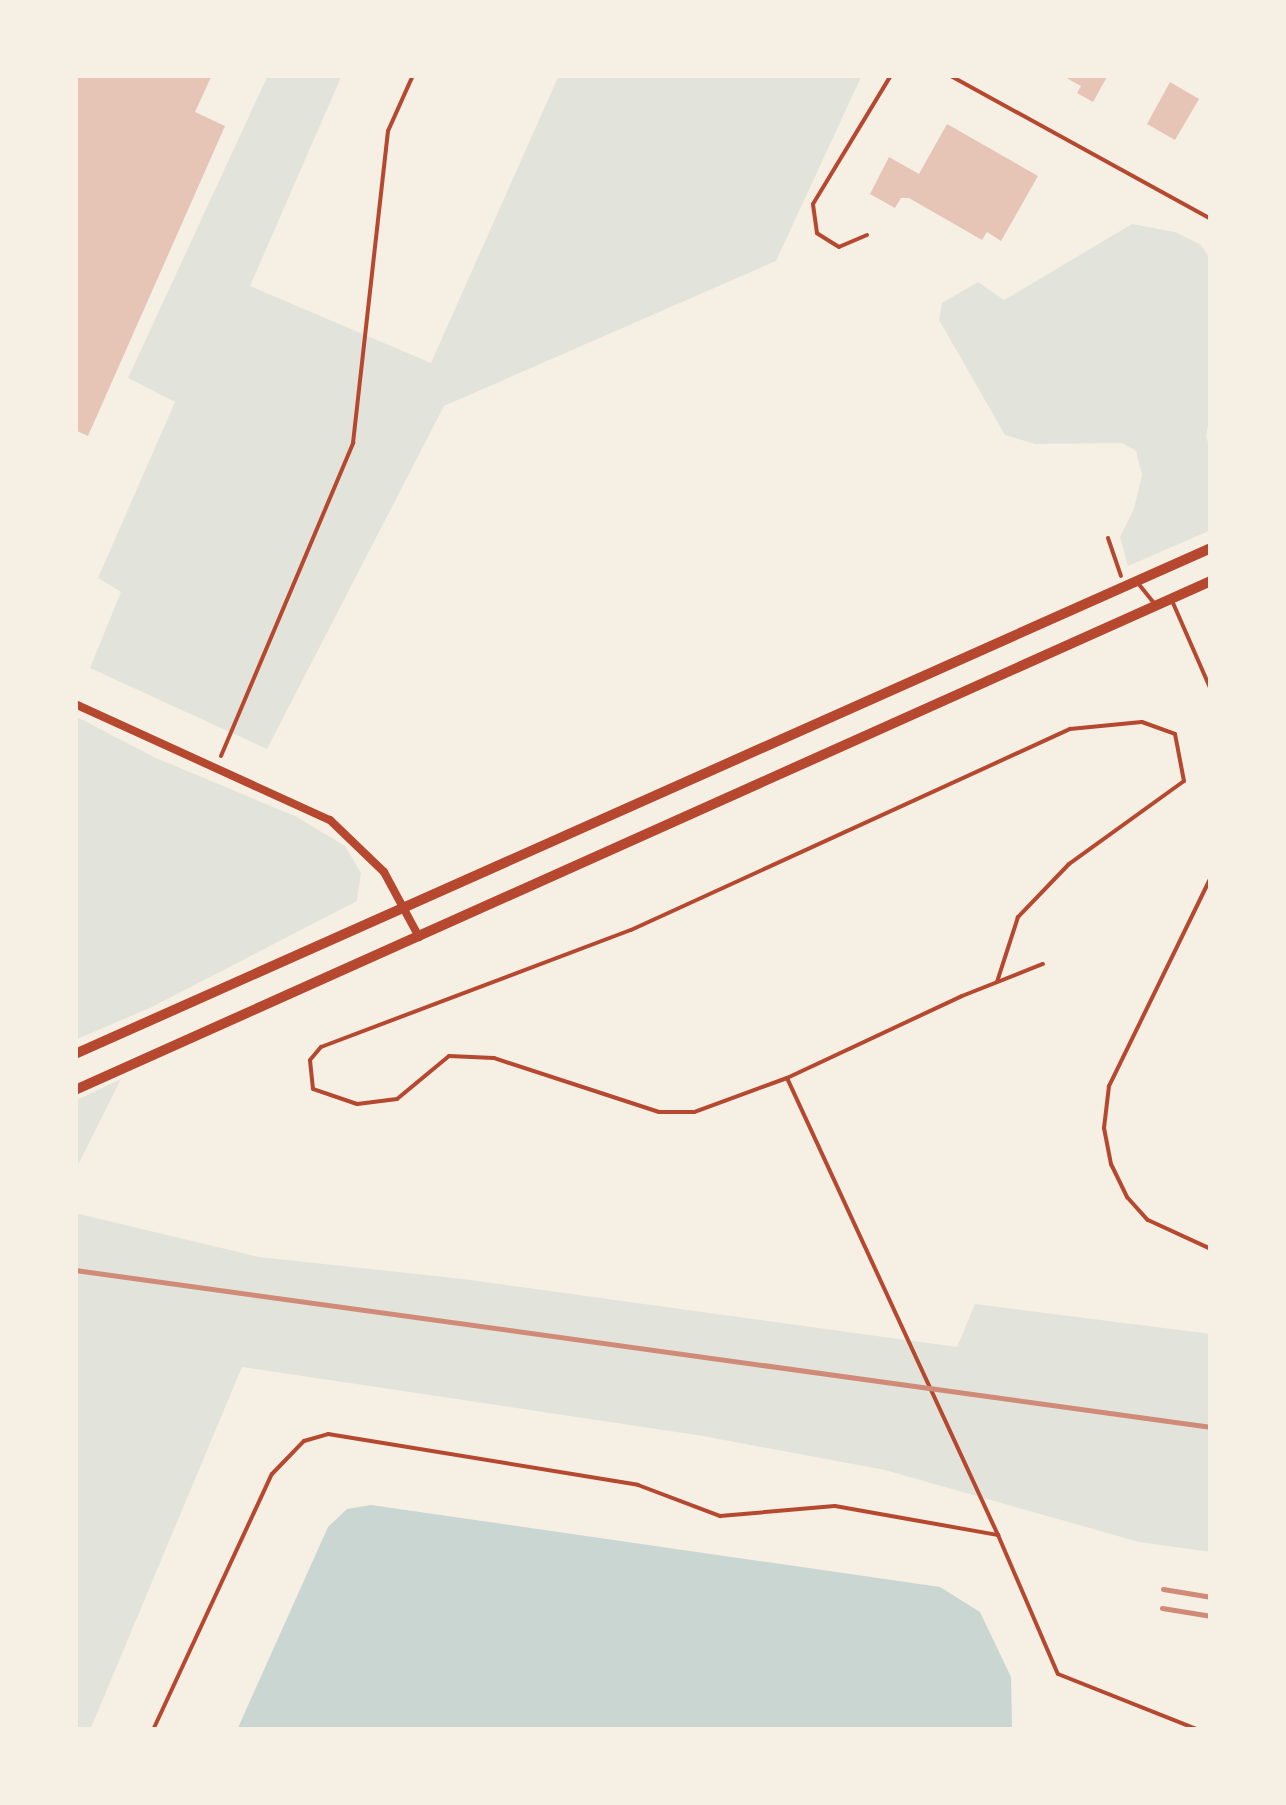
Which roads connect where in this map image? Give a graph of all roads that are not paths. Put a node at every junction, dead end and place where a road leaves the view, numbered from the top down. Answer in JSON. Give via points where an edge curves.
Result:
{"nodes":[{"id":1,"x":891,"y":75,"type":"edge"},
{"id":2,"x":950,"y":75,"type":"edge"},
{"id":3,"x":1211,"y":219,"type":"edge"},
{"id":4,"x":867,"y":235,"type":"dead end"},
{"id":5,"x":1211,"y":548,"type":"edge"},
{"id":6,"x":1211,"y":581,"type":"edge"},
{"id":7,"x":1130,"y":584,"type":"junction"},
{"id":8,"x":1172,"y":598,"type":"junction"},
{"id":9,"x":1156,"y":605,"type":"junction"},
{"id":10,"x":1211,"y":690,"type":"edge"},
{"id":11,"x":75,"y":704,"type":"edge"},
{"id":12,"x":1211,"y":877,"type":"edge"},
{"id":13,"x":405,"y":907,"type":"junction"},
{"id":14,"x":419,"y":937,"type":"junction"},
{"id":15,"x":75,"y":1054,"type":"edge"},
{"id":16,"x":75,"y":1090,"type":"edge"},
{"id":17,"x":1211,"y":1249,"type":"edge"}],
"edges":[{"from":1,"to":4,"type":"lane","via":[[813,204],[817,233],[839,247]]},
{"from":2,"to":3,"type":"lane"},
{"from":5,"to":7,"type":"main road"},
{"from":6,"to":8,"type":"main road"},
{"from":7,"to":9,"type":"lane"},
{"from":7,"to":13,"type":"main road"},
{"from":8,"to":9,"type":"main road"},
{"from":8,"to":10,"type":"lane"},
{"from":9,"to":14,"type":"main road"},
{"from":11,"to":13,"type":"street","via":[[330,820],[376,863]]},
{"from":12,"to":17,"type":"lane","via":[[1109,1086],[1104,1128],[1127,1197],[1148,1220]]},
{"from":13,"to":14,"type":"street"},
{"from":13,"to":15,"type":"main road"},
{"from":14,"to":16,"type":"main road"}]}
